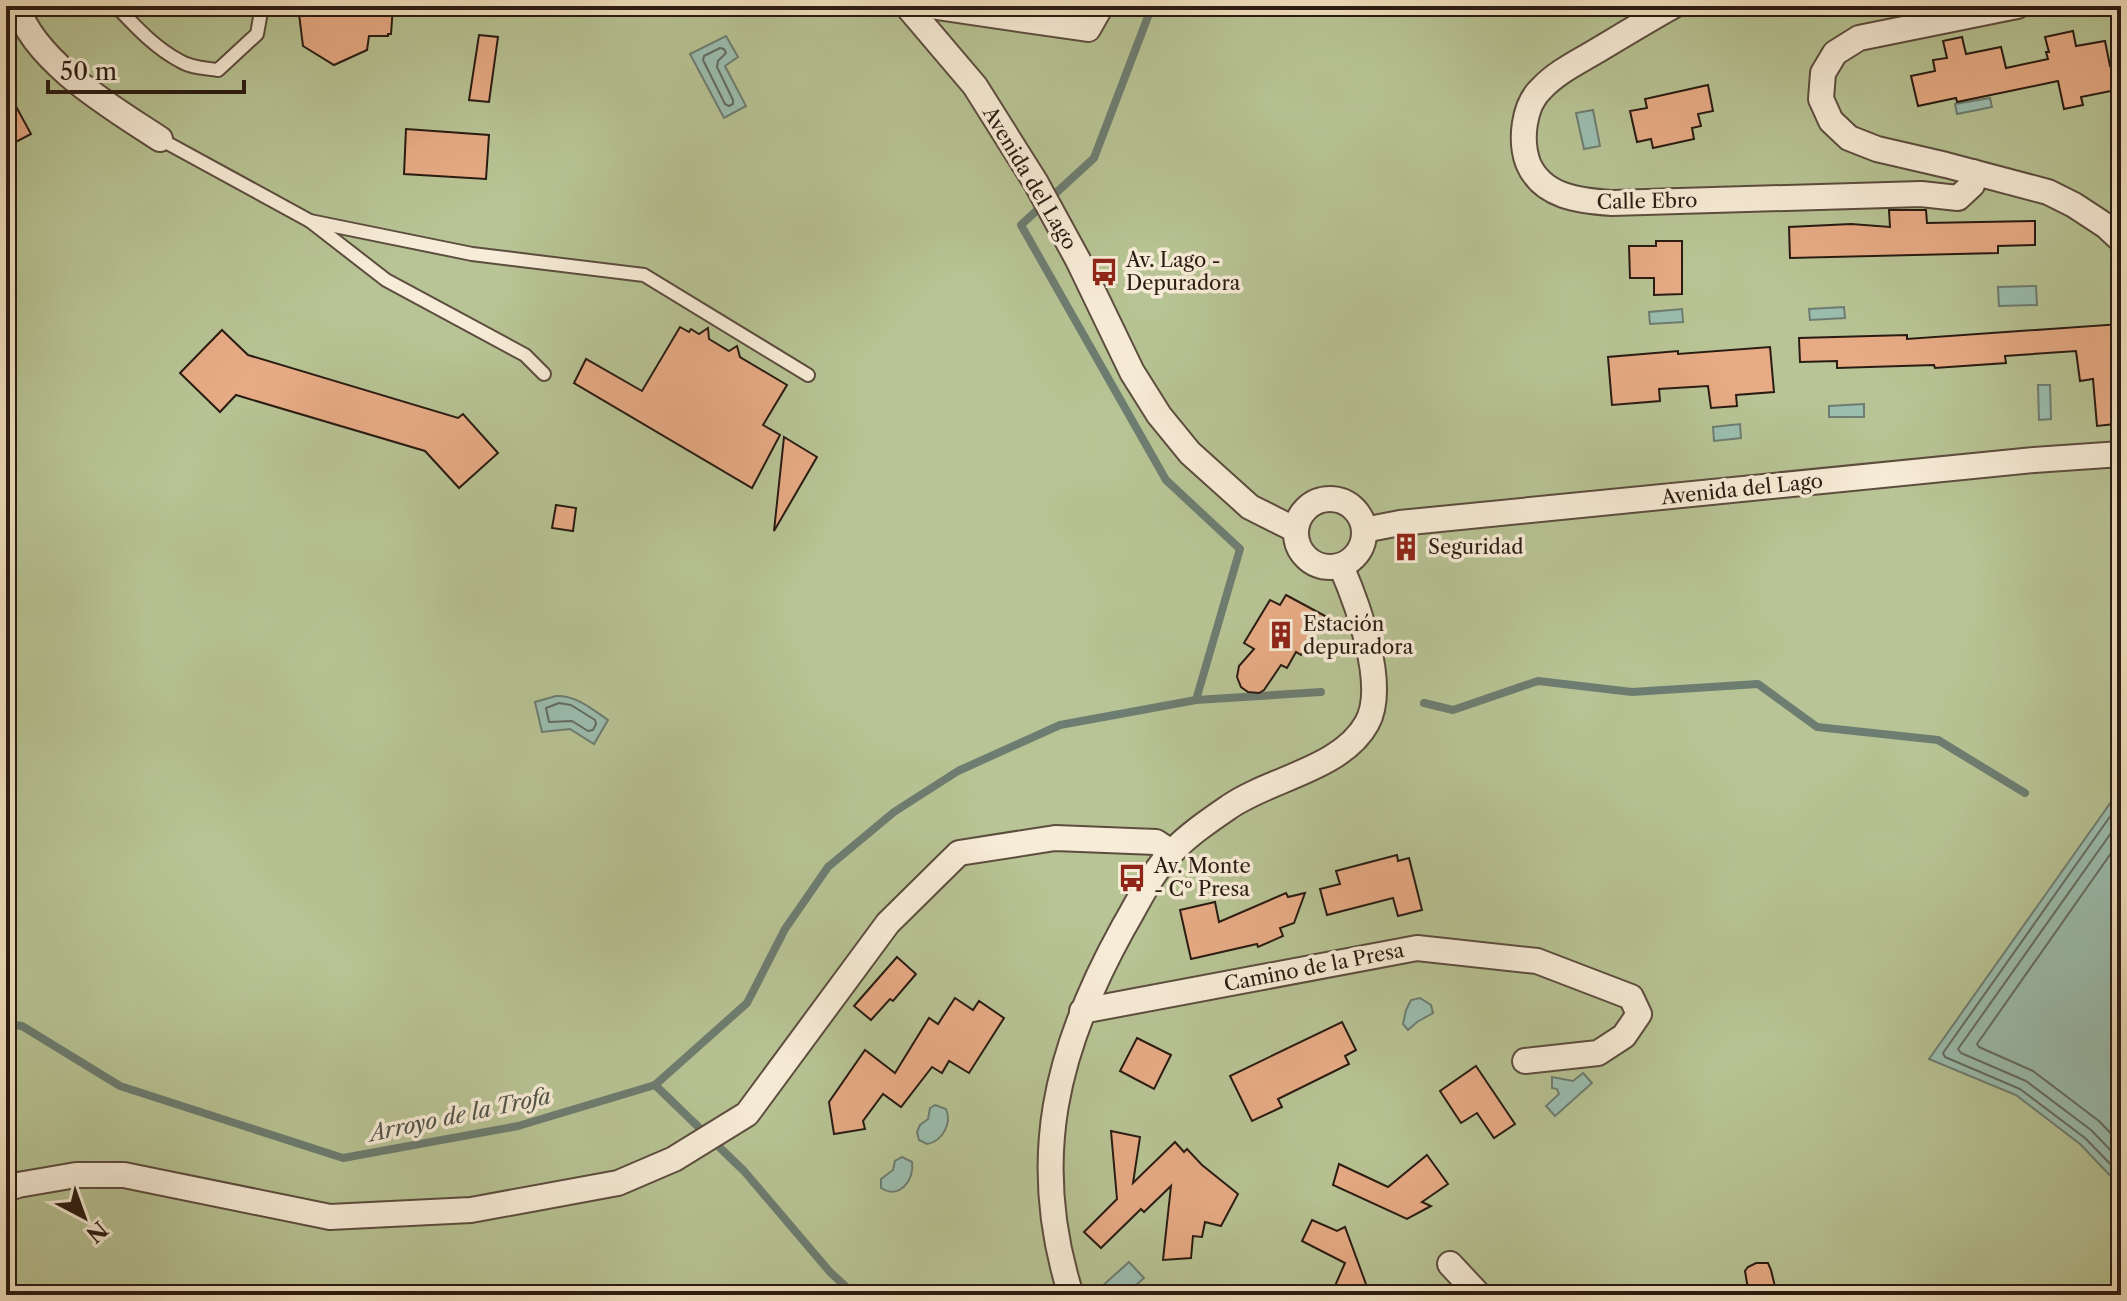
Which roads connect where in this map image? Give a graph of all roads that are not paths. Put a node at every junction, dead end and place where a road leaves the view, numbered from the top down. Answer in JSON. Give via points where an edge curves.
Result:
{"nodes":[{"id":1,"x":116,"y":6,"type":"edge"},
{"id":2,"x":262,"y":6,"type":"edge"},
{"id":3,"x":907,"y":6,"type":"edge"},
{"id":4,"x":930,"y":6,"type":"edge"},
{"id":5,"x":1101,"y":6,"type":"edge"},
{"id":6,"x":1673,"y":6,"type":"edge"},
{"id":7,"x":2017,"y":6,"type":"edge"},
{"id":8,"x":15,"y":14,"type":"edge"},
{"id":9,"x":160,"y":139,"type":"joint"},
{"id":10,"x":1946,"y":165,"type":"junction"},
{"id":11,"x":1973,"y":172,"type":"junction"},
{"id":12,"x":2048,"y":192,"type":"junction"},
{"id":13,"x":1921,"y":194,"type":"junction"},
{"id":14,"x":1958,"y":198,"type":"junction"},
{"id":15,"x":310,"y":221,"type":"junction"},
{"id":16,"x":2121,"y":240,"type":"edge"},
{"id":17,"x":544,"y":374,"type":"dead end"},
{"id":18,"x":808,"y":375,"type":"dead end"},
{"id":19,"x":2121,"y":454,"type":"edge"},
{"id":20,"x":1296,"y":530,"type":"junction"},
{"id":21,"x":1364,"y":530,"type":"junction"},
{"id":22,"x":1341,"y":566,"type":"junction"},
{"id":23,"x":1171,"y":852,"type":"junction"},
{"id":24,"x":1082,"y":1011,"type":"junction"},
{"id":25,"x":1525,"y":1061,"type":"dead end"},
{"id":26,"x":6,"y":1189,"type":"edge"},
{"id":27,"x":1450,"y":1264,"type":"dead end"},
{"id":28,"x":1071,"y":1295,"type":"edge"},
{"id":29,"x":1479,"y":1295,"type":"edge"}],
"edges":[{"from":1,"to":2,"type":"lane","via":[[146,38],[180,61],[218,70],[257,34]]},
{"from":3,"to":20,"type":"street","name":"Avenida del Lago","via":[[975,86],[1036,183],[1159,415],[1190,453],[1250,507]]},
{"from":4,"to":5,"type":"street","via":[[1088,29]]},
{"from":6,"to":13,"type":"street","name":"Calle Ebro","via":[[1539,89],[1526,117],[1523,148],[1532,173],[1553,192],[1612,203]]},
{"from":7,"to":10,"type":"street","via":[[1859,38],[1835,53],[1823,73],[1821,99],[1831,121],[1849,138]]},
{"from":8,"to":9,"type":"street","via":[[65,72]]},
{"from":9,"to":15,"type":"lane"},
{"from":10,"to":11,"type":"street"},
{"from":10,"to":13,"type":"street"},
{"from":11,"to":12,"type":"street"},
{"from":11,"to":14,"type":"street","via":[[1972,185]]},
{"from":12,"to":14,"type":"street","name":"Calle Ebro"},
{"from":12,"to":16,"type":"street"},
{"from":13,"to":14,"type":"street","name":"Calle Ebro"},
{"from":15,"to":17,"type":"lane","via":[[386,280],[525,355]]},
{"from":15,"to":18,"type":"lane","via":[[472,254],[644,275]]},
{"from":19,"to":21,"type":"street","name":"Avenida del Lago"},
{"from":20,"to":21,"type":"street","via":[[1309,505],[1337,499],[1351,505]]},
{"from":20,"to":22,"type":"street","via":[[1304,556],[1315,564]]},
{"from":21,"to":22,"type":"street","via":[[1354,558]]},
{"from":22,"to":23,"type":"street","via":[[1373,668],[1375,697],[1369,720],[1339,754],[1241,798]]},
{"from":23,"to":24,"type":"street","via":[[1110,952]]},
{"from":23,"to":26,"type":"street","via":[[1156,842],[1055,838],[959,853],[888,923],[747,1114],[674,1159],[618,1183],[471,1210],[330,1217],[124,1175],[76,1175]]},
{"from":24,"to":25,"type":"street","name":"Camino de la Presa","via":[[1417,948],[1537,961],[1631,997],[1639,1014],[1624,1036],[1598,1053]]},
{"from":24,"to":28,"type":"street","via":[[1063,1072],[1050,1153],[1051,1204]]},
{"from":27,"to":29,"type":"street"}]}
